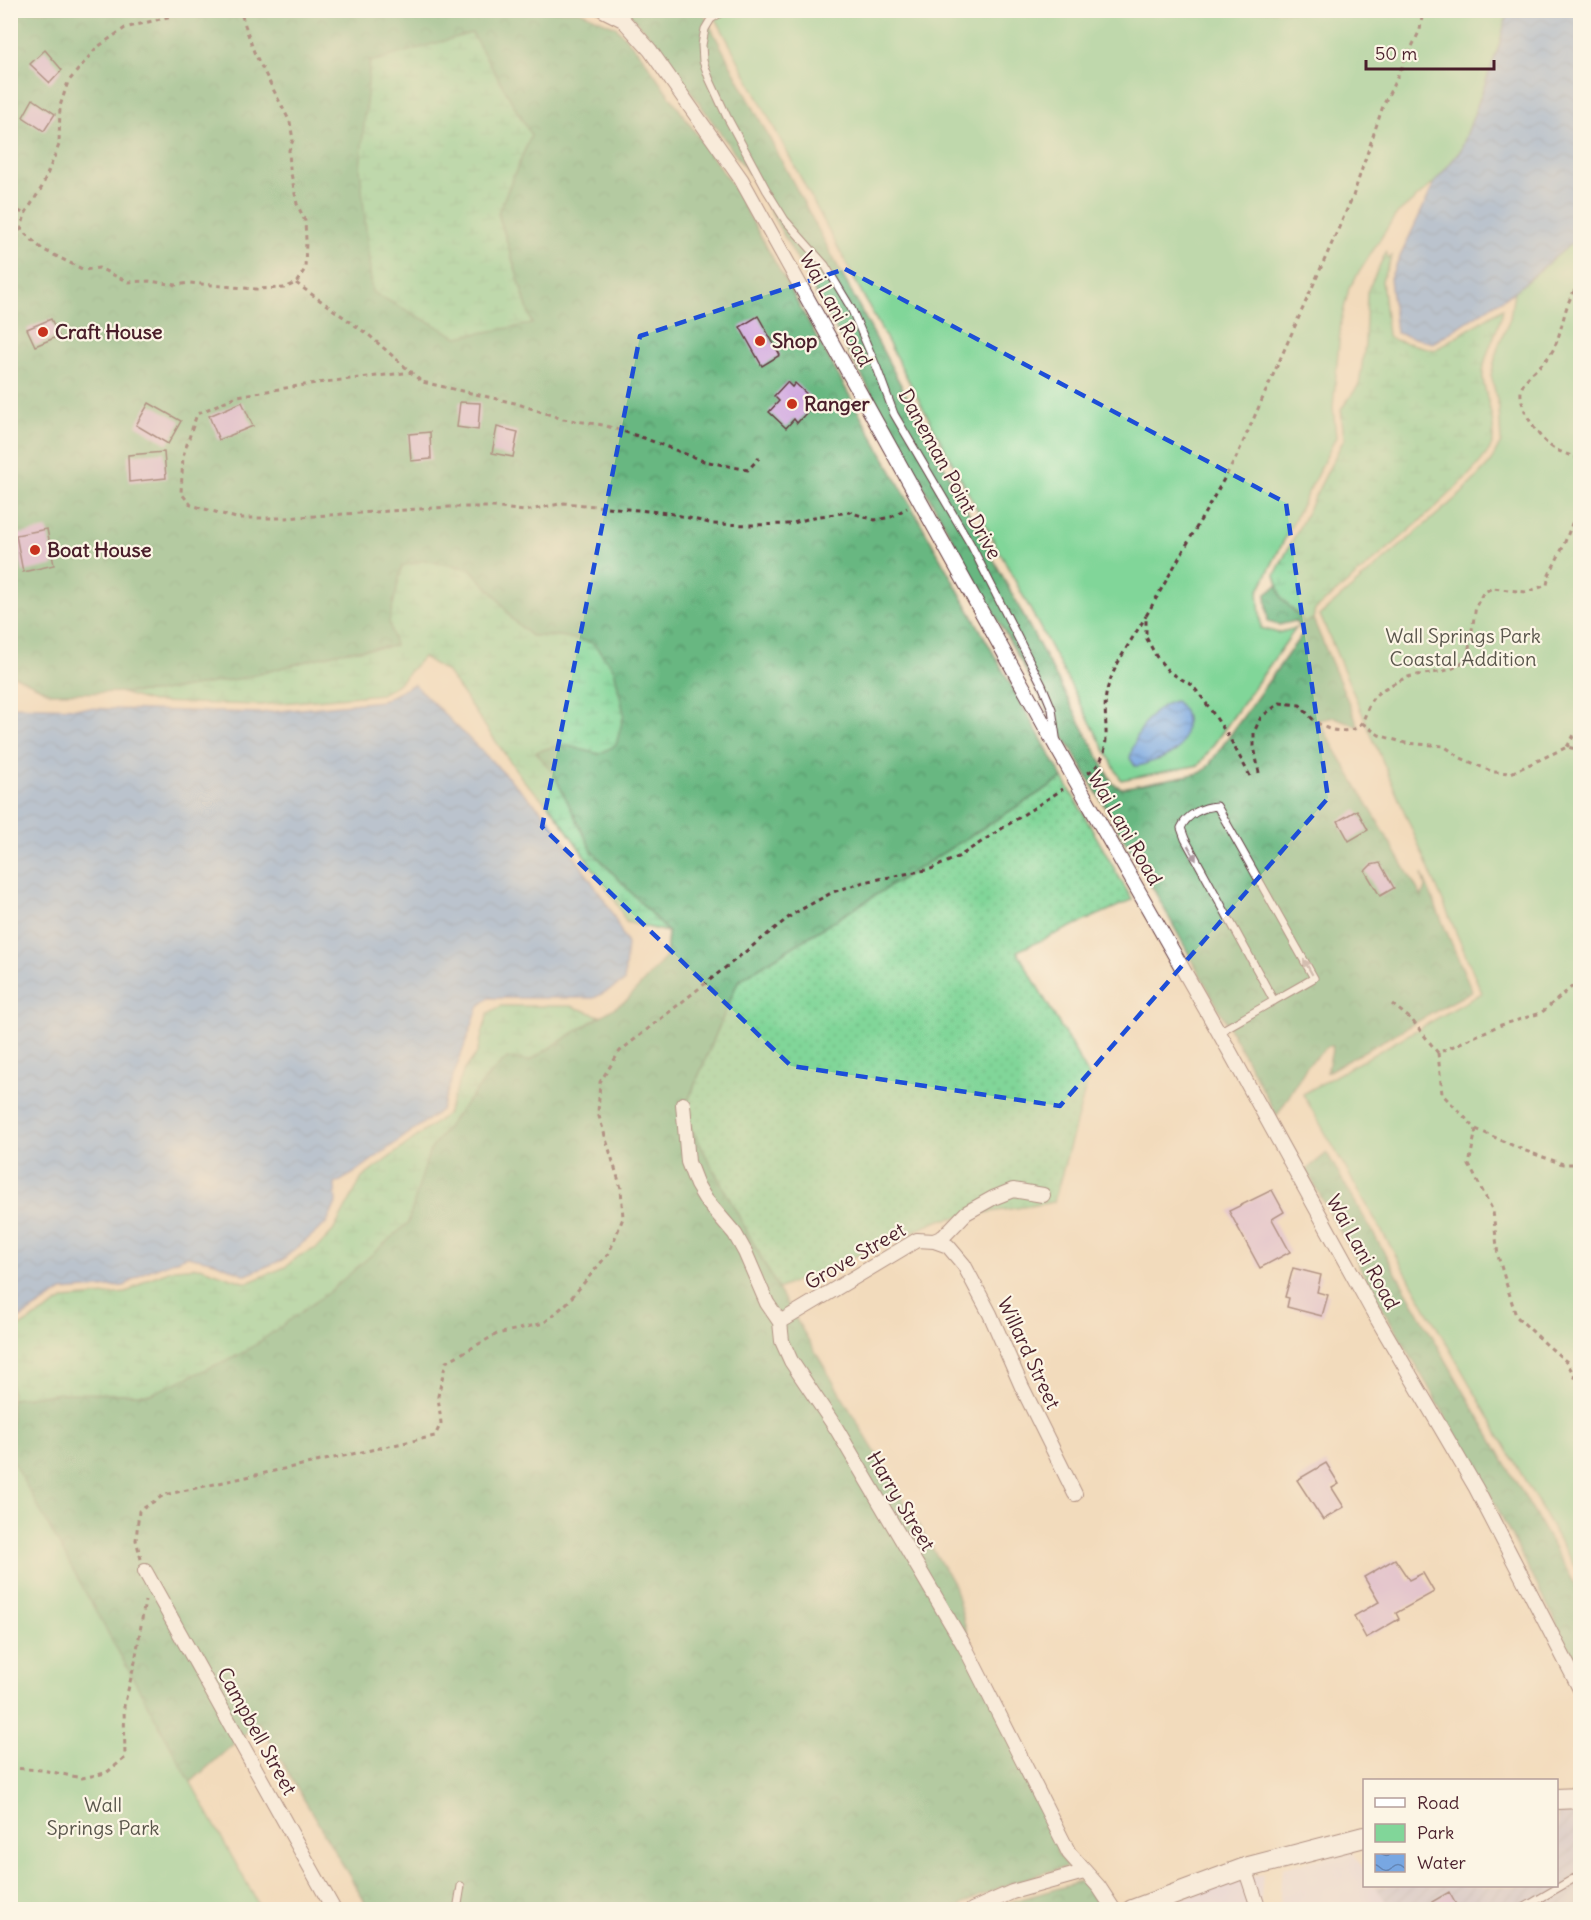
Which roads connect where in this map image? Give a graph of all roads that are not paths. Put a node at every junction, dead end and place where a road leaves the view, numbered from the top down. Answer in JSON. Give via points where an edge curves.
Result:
{"nodes":[{"id":1,"x":603,"y":10,"type":"edge"},
{"id":2,"x":725,"y":10,"type":"edge"},
{"id":3,"x":1056,"y":746,"type":"junction"},
{"id":4,"x":1274,"y":1001,"type":"junction"},
{"id":5,"x":1219,"y":1032,"type":"junction"},
{"id":6,"x":683,"y":1104,"type":"dead end"},
{"id":7,"x":1043,"y":1195,"type":"dead end"},
{"id":8,"x":934,"y":1241,"type":"junction"},
{"id":9,"x":780,"y":1322,"type":"junction"},
{"id":10,"x":1074,"y":1494,"type":"dead end"},
{"id":11,"x":145,"y":1571,"type":"road end"},
{"id":12,"x":1581,"y":1689,"type":"edge"},
{"id":13,"x":1581,"y":1798,"type":"edge"},
{"id":14,"x":1558,"y":1799,"type":"edge"},
{"id":15,"x":1363,"y":1838,"type":"edge"},
{"id":16,"x":1245,"y":1868,"type":"junction"},
{"id":17,"x":1084,"y":1872,"type":"junction"},
{"id":18,"x":1581,"y":1875,"type":"edge"},
{"id":19,"x":461,"y":1886,"type":"dead end"},
{"id":20,"x":334,"y":1910,"type":"edge"},
{"id":21,"x":457,"y":1910,"type":"edge"},
{"id":22,"x":972,"y":1910,"type":"edge"},
{"id":23,"x":1114,"y":1910,"type":"edge"},
{"id":24,"x":1132,"y":1910,"type":"edge"},
{"id":25,"x":1259,"y":1910,"type":"edge"},
{"id":26,"x":1520,"y":1910,"type":"edge"}],
"edges":[{"from":1,"to":3,"type":"street","name":"Wai Lani Road","via":[[623,20],[650,51],[741,179]]},
{"from":2,"to":3,"type":"lane","name":"Daneman Point Drive","via":[[711,19],[705,29],[703,61],[709,78],[767,191],[785,220],[825,265],[851,308],[894,414],[971,545],[1042,685],[1055,722]]},
{"from":3,"to":5,"type":"street","name":"Wai Lani Road"},
{"from":4,"to":4,"type":"lane","one_way":true,"via":[[1314,978],[1217,807],[1208,807],[1185,819],[1181,828]]},
{"from":4,"to":5,"type":"lane"},
{"from":5,"to":12,"type":"street","name":"Wai Lani Road","via":[[1372,1310],[1476,1488]]},
{"from":6,"to":9,"type":"street","name":"Harry Street","via":[[688,1162],[697,1185],[735,1234]]},
{"from":7,"to":8,"type":"street","name":"Grove Street","via":[[1012,1190],[993,1198],[966,1213],[943,1238]]},
{"from":8,"to":9,"type":"street","name":"Grove Street","via":[[917,1240]]},
{"from":8,"to":10,"type":"street","name":"Willard Street","via":[[948,1246],[964,1265]]},
{"from":9,"to":17,"type":"street","name":"Harry Street","via":[[791,1361],[836,1428],[965,1647],[1061,1839]]},
{"from":11,"to":20,"type":"street","name":"Campbell Street"},
{"from":13,"to":14,"type":"main road"},
{"from":15,"to":16,"type":"main road"},
{"from":16,"to":24,"type":"main road"},
{"from":16,"to":25,"type":"street"},
{"from":17,"to":22,"type":"street","via":[[1012,1892]]},
{"from":17,"to":23,"type":"street","name":"Harry Street"},
{"from":18,"to":26,"type":"lane"},
{"from":19,"to":21,"type":"lane"}]}
